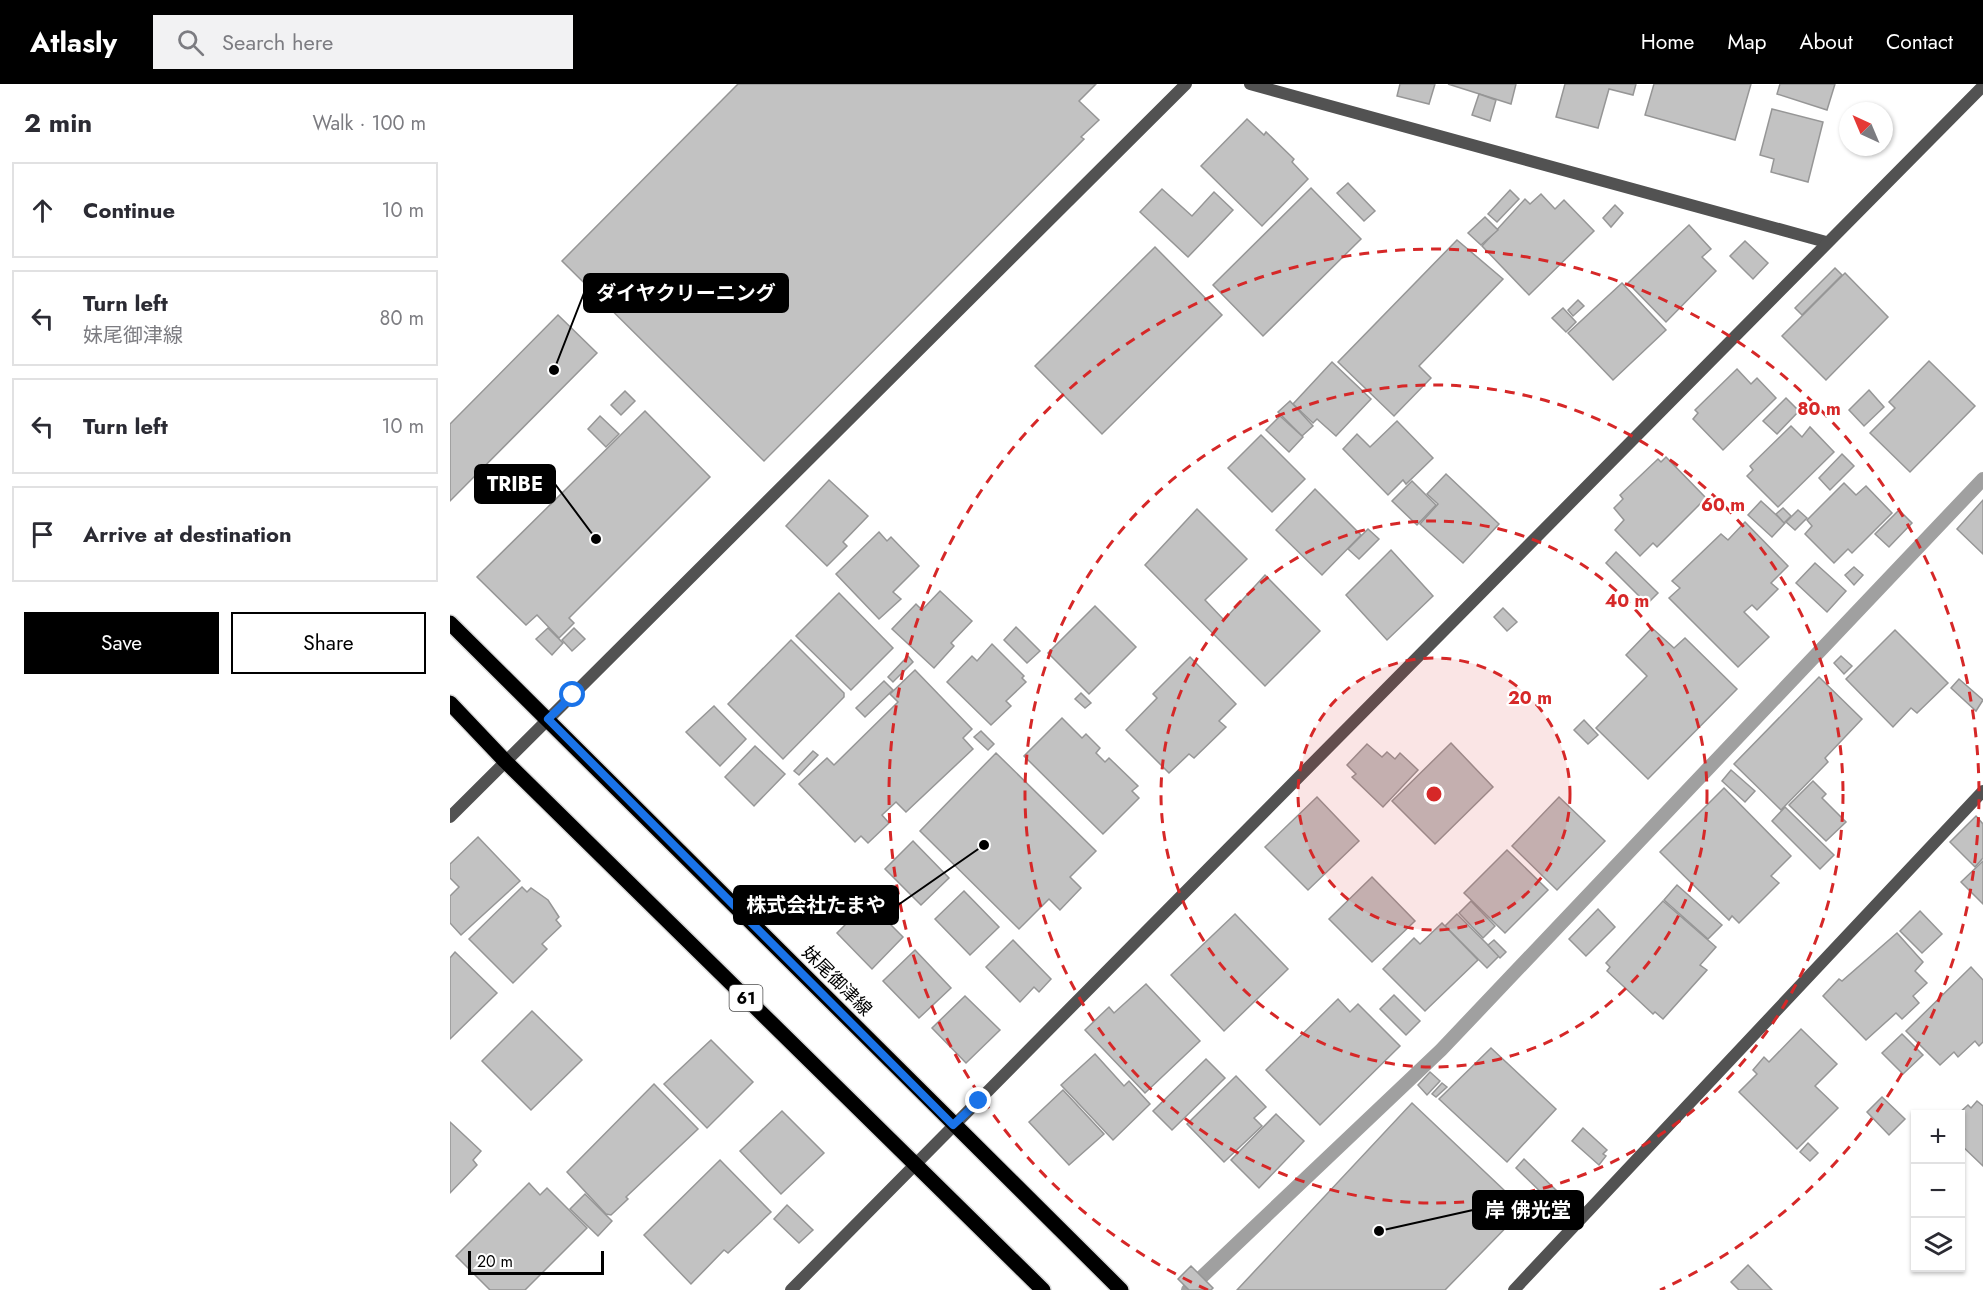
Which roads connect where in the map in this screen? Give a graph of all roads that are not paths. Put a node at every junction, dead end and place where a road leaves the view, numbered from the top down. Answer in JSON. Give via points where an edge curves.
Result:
{"nodes":[{"id":1,"x":1186,"y":84,"type":"edge"},
{"id":2,"x":1250,"y":84,"type":"edge"},
{"id":3,"x":1983,"y":86,"type":"edge"},
{"id":4,"x":1826,"y":242,"type":"junction"},
{"id":5,"x":450,"y":623,"type":"edge"},
{"id":6,"x":450,"y":703,"type":"edge"},
{"id":7,"x":548,"y":719,"type":"junction"},
{"id":8,"x":505,"y":761,"type":"junction"},
{"id":9,"x":1983,"y":791,"type":"edge"},
{"id":10,"x":450,"y":817,"type":"edge"},
{"id":11,"x":953,"y":1125,"type":"junction"},
{"id":12,"x":915,"y":1164,"type":"junction"},
{"id":13,"x":791,"y":1290,"type":"edge"},
{"id":14,"x":1043,"y":1290,"type":"edge"},
{"id":15,"x":1121,"y":1290,"type":"edge"},
{"id":16,"x":1514,"y":1290,"type":"edge"}],
"edges":[{"from":1,"to":7,"type":"street"},
{"from":2,"to":4,"type":"street"},
{"from":3,"to":4,"type":"street"},
{"from":4,"to":11,"type":"street"},
{"from":5,"to":7,"type":"main road","name":"妹尾御津線"},
{"from":6,"to":8,"type":"main road","number":"61"},
{"from":7,"to":8,"type":"street"},
{"from":7,"to":11,"type":"main road","name":"妹尾御津線"},
{"from":8,"to":10,"type":"street"},
{"from":8,"to":12,"type":"main road","number":"61"},
{"from":9,"to":16,"type":"street"},
{"from":11,"to":12,"type":"street"},
{"from":11,"to":15,"type":"main road","name":"妹尾御津線"},
{"from":12,"to":13,"type":"street"},
{"from":12,"to":14,"type":"main road","number":"61"}]}
